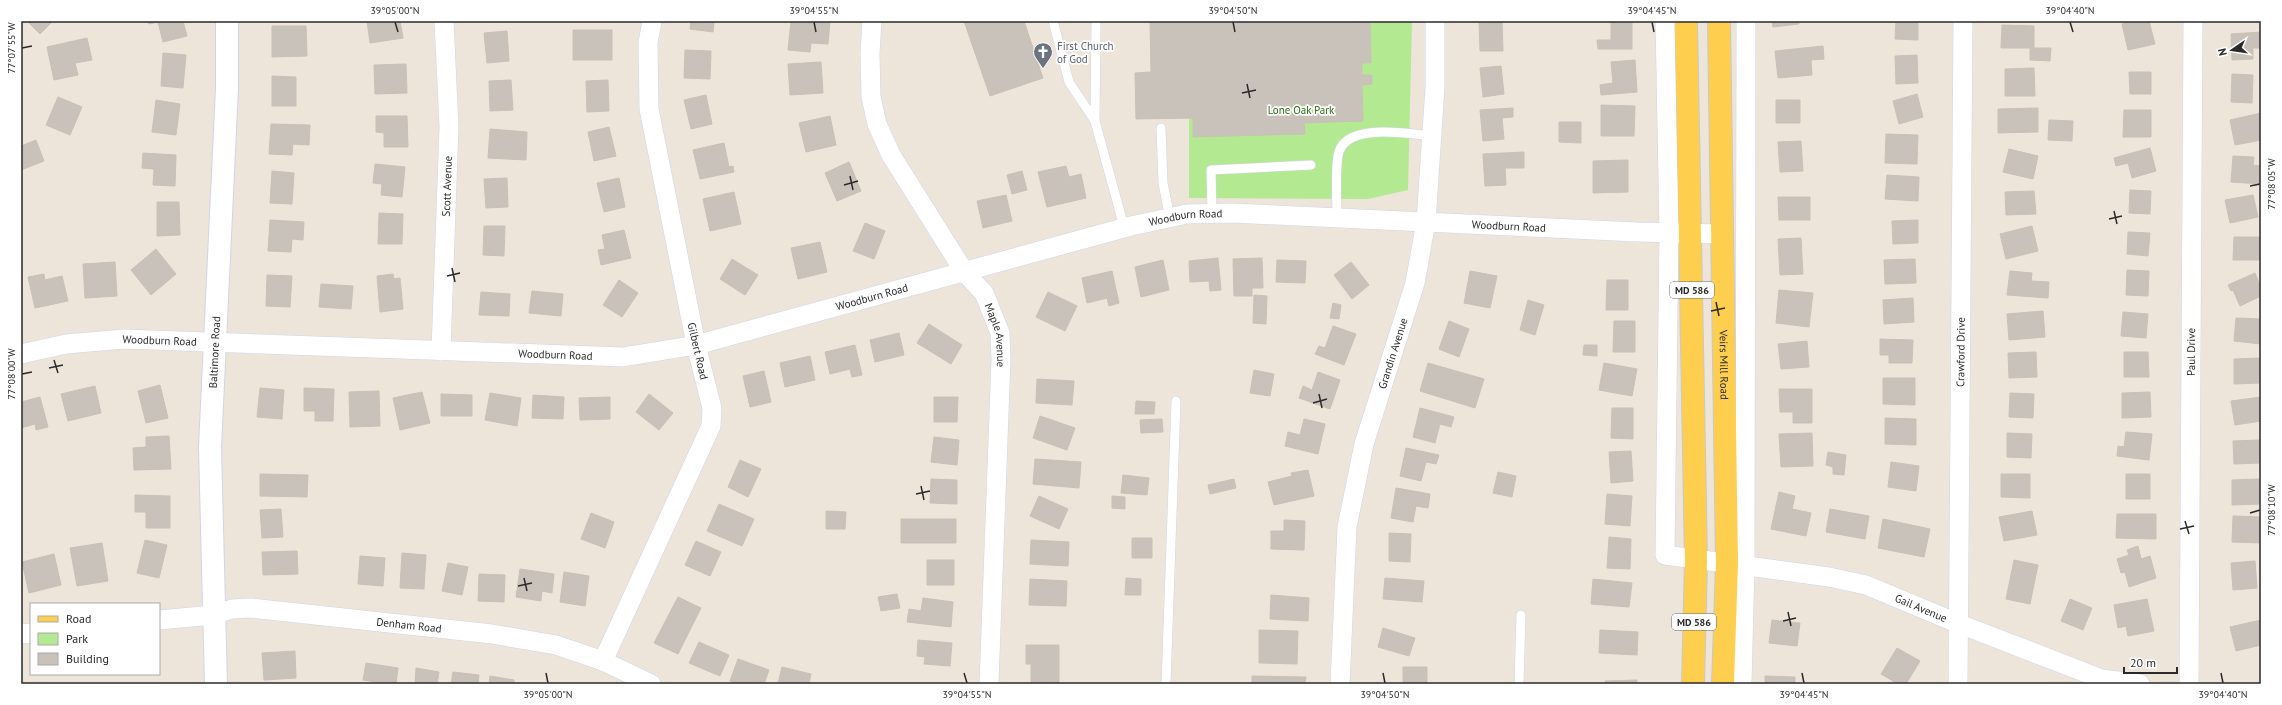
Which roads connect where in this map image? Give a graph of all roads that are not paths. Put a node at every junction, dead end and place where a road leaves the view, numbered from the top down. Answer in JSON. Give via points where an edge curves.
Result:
{"nodes":[{"id":1,"x":227,"y":21,"type":"edge"},
{"id":2,"x":444,"y":21,"type":"edge"},
{"id":3,"x":652,"y":21,"type":"edge"},
{"id":4,"x":872,"y":21,"type":"edge"},
{"id":5,"x":1053,"y":21,"type":"edge"},
{"id":6,"x":1096,"y":21,"type":"edge"},
{"id":7,"x":1434,"y":21,"type":"edge"},
{"id":8,"x":1665,"y":21,"type":"edge"},
{"id":9,"x":1686,"y":21,"type":"edge"},
{"id":10,"x":1719,"y":21,"type":"edge"},
{"id":11,"x":1746,"y":21,"type":"edge"},
{"id":12,"x":1964,"y":21,"type":"edge"},
{"id":13,"x":2193,"y":21,"type":"edge"},
{"id":14,"x":1095,"y":121,"type":"junction"},
{"id":15,"x":1161,"y":128,"type":"dead end"},
{"id":16,"x":1432,"y":136,"type":"junction"},
{"id":17,"x":1312,"y":165,"type":"dead end"},
{"id":18,"x":1212,"y":213,"type":"junction"},
{"id":19,"x":1170,"y":218,"type":"junction"},
{"id":20,"x":1337,"y":218,"type":"junction"},
{"id":21,"x":1426,"y":222,"type":"junction"},
{"id":22,"x":1124,"y":227,"type":"junction"},
{"id":23,"x":1669,"y":233,"type":"junction"},
{"id":24,"x":1691,"y":234,"type":"junction"},
{"id":25,"x":1721,"y":234,"type":"junction"},
{"id":26,"x":966,"y":273,"type":"junction"},
{"id":27,"x":214,"y":342,"type":"junction"},
{"id":28,"x":696,"y":345,"type":"junction"},
{"id":29,"x":440,"y":351,"type":"junction"},
{"id":30,"x":21,"y":354,"type":"edge"},
{"id":31,"x":1176,"y":401,"type":"dead end"},
{"id":32,"x":1696,"y":560,"type":"junction"},
{"id":33,"x":1736,"y":564,"type":"junction"},
{"id":34,"x":213,"y":615,"type":"junction"},
{"id":35,"x":1522,"y":615,"type":"dead end"},
{"id":36,"x":160,"y":620,"type":"edge"},
{"id":37,"x":1957,"y":623,"type":"junction"},
{"id":38,"x":603,"y":661,"type":"junction"},
{"id":39,"x":216,"y":684,"type":"edge"},
{"id":40,"x":651,"y":684,"type":"edge"},
{"id":41,"x":989,"y":684,"type":"edge"},
{"id":42,"x":1166,"y":684,"type":"edge"},
{"id":43,"x":1340,"y":684,"type":"edge"},
{"id":44,"x":1519,"y":684,"type":"edge"},
{"id":45,"x":1693,"y":684,"type":"edge"},
{"id":46,"x":1723,"y":684,"type":"edge"},
{"id":47,"x":1742,"y":684,"type":"edge"},
{"id":48,"x":1958,"y":684,"type":"edge"},
{"id":49,"x":2140,"y":684,"type":"edge"},
{"id":50,"x":2189,"y":684,"type":"edge"}],
"edges":[{"from":1,"to":27,"type":"street","name":"Baltimore Road","via":[[227,88]]},
{"from":2,"to":29,"type":"street","name":"Scott Avenue","via":[[449,127]]},
{"from":3,"to":28,"type":"street","name":"Gilbert Road","via":[[648,43],[649,109]]},
{"from":4,"to":26,"type":"street","name":"Maple Avenue","via":[[871,97],[877,124],[891,155]]},
{"from":5,"to":14,"type":"lane","via":[[1069,82]]},
{"from":6,"to":14,"type":"lane"},
{"from":7,"to":16,"type":"street","name":"Grandin Avenue","via":[[1436,87]]},
{"from":8,"to":23,"type":"street"},
{"from":9,"to":24,"type":"main road","number":"MD 586"},
{"from":10,"to":25,"type":"main road","name":"Veirs Mill Road","number":"MD 586"},
{"from":11,"to":33,"type":"street","name":"Veirs Mill Road"},
{"from":12,"to":37,"type":"street","name":"Crawford Drive"},
{"from":13,"to":50,"type":"street","name":"Paul Drive"},
{"from":14,"to":22,"type":"lane"},
{"from":15,"to":19,"type":"lane","via":[[1164,183]]},
{"from":16,"to":20,"type":"lane","via":[[1370,132],[1348,139],[1338,154]]},
{"from":16,"to":21,"type":"street","name":"Grandin Avenue"},
{"from":17,"to":18,"type":"lane","via":[[1211,170]]},
{"from":18,"to":19,"type":"street","name":"Woodburn Road"},
{"from":18,"to":20,"type":"street","name":"Woodburn Road"},
{"from":19,"to":22,"type":"street","name":"Woodburn Road"},
{"from":20,"to":21,"type":"street","name":"Woodburn Road"},
{"from":21,"to":23,"type":"street","name":"Woodburn Road"},
{"from":21,"to":43,"type":"street","name":"Grandin Avenue","via":[[1415,283],[1364,444],[1347,527]]},
{"from":22,"to":26,"type":"street","name":"Woodburn Road"},
{"from":23,"to":24,"type":"street","name":"Woodburn Road"},
{"from":23,"to":32,"type":"street","via":[[1665,555]]},
{"from":24,"to":25,"type":"street","name":"Woodburn Road"},
{"from":24,"to":32,"type":"main road","number":"MD 586"},
{"from":25,"to":33,"type":"main road","name":"Veirs Mill Road","number":"MD 586"},
{"from":26,"to":28,"type":"street","name":"Woodburn Road"},
{"from":26,"to":41,"type":"street","name":"Maple Avenue","via":[[984,293],[1000,333],[1002,359]]},
{"from":27,"to":29,"type":"street","name":"Woodburn Road"},
{"from":27,"to":30,"type":"street","name":"Woodburn Road","via":[[124,340],[66,344]]},
{"from":27,"to":34,"type":"street","name":"Baltimore Road","via":[[210,447]]},
{"from":28,"to":29,"type":"street","name":"Woodburn Road","via":[[623,357]]},
{"from":28,"to":38,"type":"street","name":"Gilbert Road","via":[[712,408],[711,426]]},
{"from":31,"to":42,"type":"lane"},
{"from":32,"to":33,"type":"street","name":"Gail Avenue"},
{"from":32,"to":45,"type":"main road","number":"MD 586"},
{"from":33,"to":37,"type":"street","name":"Gail Avenue","via":[[1866,585]]},
{"from":33,"to":46,"type":"main road","name":"Veirs Mill Road","number":"MD 586"},
{"from":33,"to":47,"type":"street","name":"Veirs Mill Road"},
{"from":34,"to":36,"type":"street","name":"Denham Road"},
{"from":34,"to":38,"type":"street","name":"Denham Road","via":[[232,609],[251,608],[492,634],[556,645]]},
{"from":34,"to":39,"type":"street","name":"Baltimore Road"},
{"from":35,"to":44,"type":"lane"},
{"from":37,"to":48,"type":"street","name":"Crawford Drive"},
{"from":37,"to":49,"type":"street","name":"Gail Avenue","via":[[2102,679]]},
{"from":38,"to":40,"type":"street","name":"Denham Road"}]}
